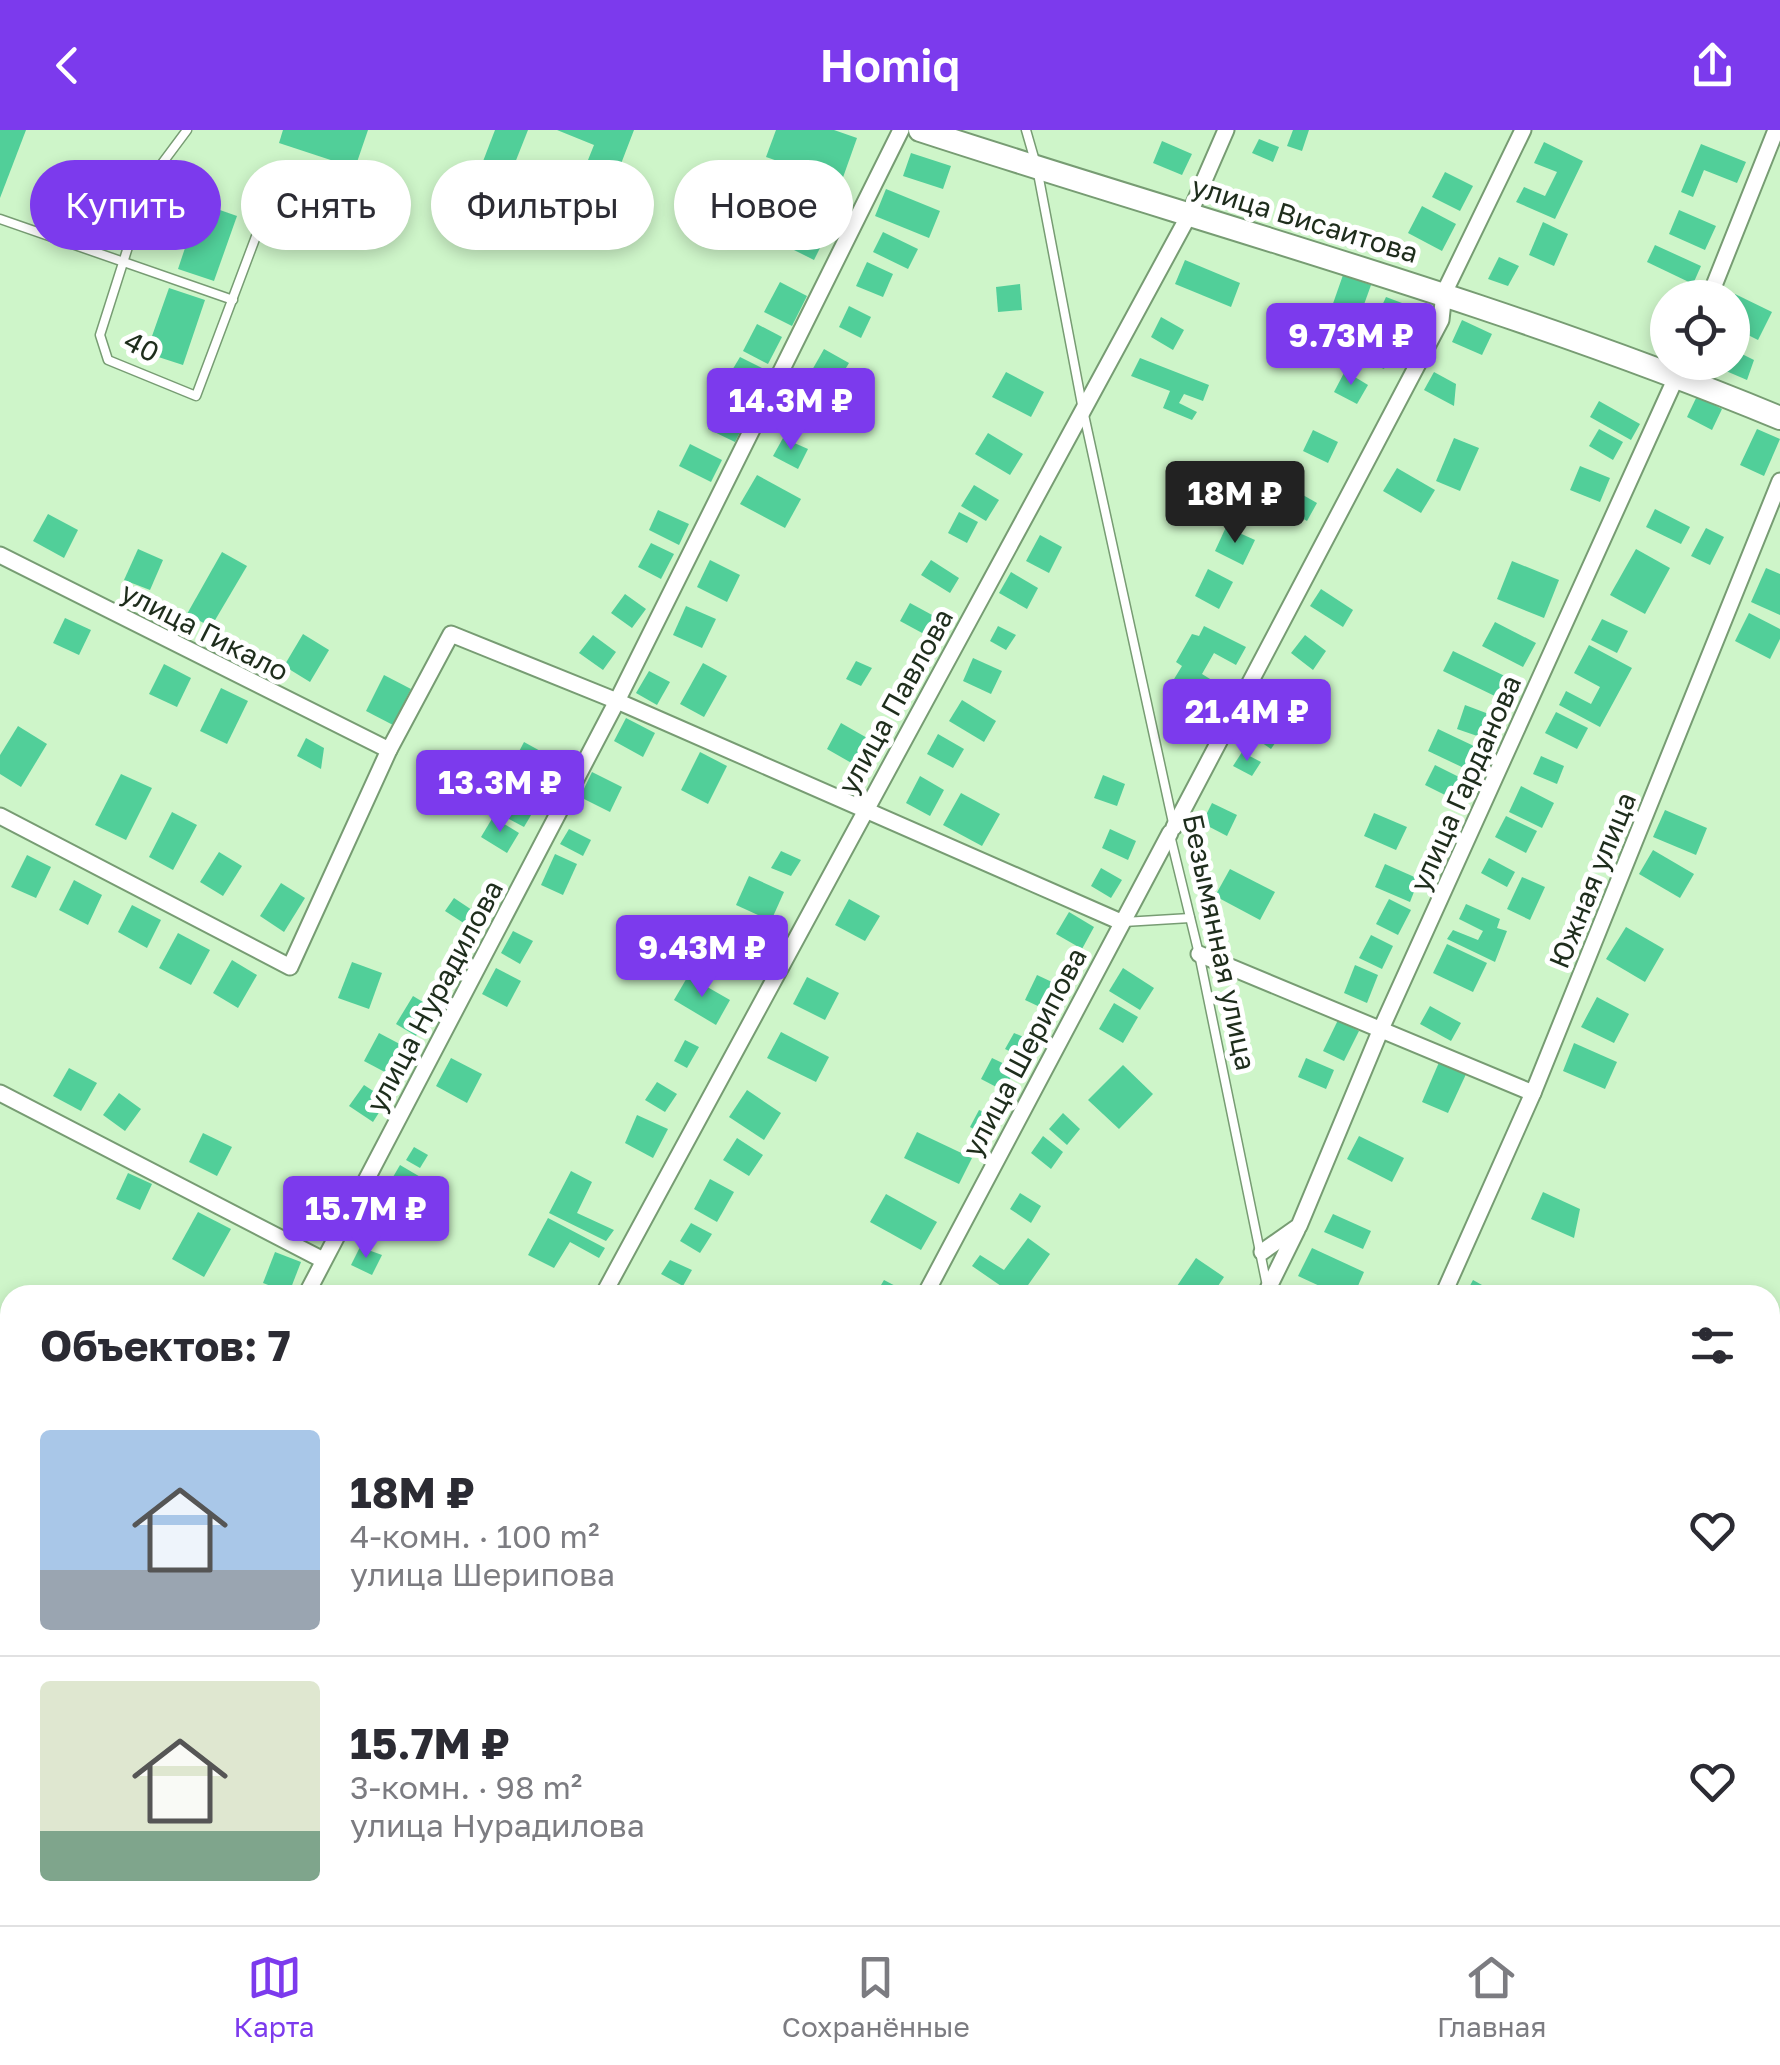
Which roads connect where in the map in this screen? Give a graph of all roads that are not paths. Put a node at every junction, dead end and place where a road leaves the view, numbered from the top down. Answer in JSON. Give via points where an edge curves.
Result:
{"nodes":[{"id":1,"x":186,"y":130,"type":"edge"},
{"id":2,"x":901,"y":130,"type":"edge"},
{"id":3,"x":920,"y":130,"type":"edge"},
{"id":4,"x":1026,"y":130,"type":"edge"},
{"id":5,"x":1226,"y":130,"type":"edge"},
{"id":6,"x":1523,"y":130,"type":"edge"},
{"id":7,"x":1776,"y":130,"type":"edge"},
{"id":8,"x":1037,"y":168,"type":"junction"},
{"id":9,"x":1189,"y":214,"type":"junction"},
{"id":10,"x":0,"y":219,"type":"edge"},
{"id":11,"x":251,"y":250,"type":"edge"},
{"id":12,"x":124,"y":262,"type":"junction"},
{"id":13,"x":1716,"y":280,"type":"edge"},
{"id":14,"x":1444,"y":293,"type":"junction"},
{"id":15,"x":232,"y":300,"type":"junction"},
{"id":16,"x":1650,"y":359,"type":"edge"},
{"id":17,"x":1675,"y":380,"type":"edge"},
{"id":18,"x":1702,"y":380,"type":"edge"},
{"id":19,"x":1083,"y":410,"type":"junction"},
{"id":20,"x":1780,"y":418,"type":"edge"},
{"id":21,"x":1780,"y":481,"type":"edge"},
{"id":22,"x":0,"y":555,"type":"edge"},
{"id":23,"x":617,"y":701,"type":"junction"},
{"id":24,"x":389,"y":750,"type":"junction"},
{"id":25,"x":863,"y":812,"type":"junction"},
{"id":26,"x":0,"y":816,"type":"edge"},
{"id":27,"x":1172,"y":830,"type":"junction"},
{"id":28,"x":1190,"y":918,"type":"junction"},
{"id":29,"x":1120,"y":922,"type":"junction"},
{"id":30,"x":1199,"y":954,"type":"junction"},
{"id":31,"x":1381,"y":1030,"type":"junction"},
{"id":32,"x":0,"y":1092,"type":"edge"},
{"id":33,"x":1533,"y":1093,"type":"junction"},
{"id":34,"x":1298,"y":1226,"type":"junction"},
{"id":35,"x":1262,"y":1252,"type":"junction"},
{"id":36,"x":322,"y":1260,"type":"junction"},
{"id":37,"x":311,"y":1285,"type":"edge"},
{"id":38,"x":609,"y":1285,"type":"edge"},
{"id":39,"x":930,"y":1285,"type":"edge"},
{"id":40,"x":1266,"y":1285,"type":"edge"},
{"id":41,"x":1271,"y":1285,"type":"edge"},
{"id":42,"x":1447,"y":1285,"type":"edge"}],
"edges":[{"from":1,"to":12,"type":"lane","name":"40","via":[[149,181]]},
{"from":2,"to":23,"type":"street","name":"улица Нурадилова"},
{"from":3,"to":8,"type":"street","name":"улица Висаитова"},
{"from":4,"to":8,"type":"lane","name":"Безымянная улица"},
{"from":5,"to":9,"type":"street","name":"улица Павлова"},
{"from":6,"to":14,"type":"street","name":"улица Шерипова"},
{"from":7,"to":13,"type":"street"},
{"from":8,"to":9,"type":"street","name":"улица Висаитова"},
{"from":8,"to":19,"type":"lane","name":"Безымянная улица"},
{"from":9,"to":14,"type":"street","name":"улица Висаитова"},
{"from":9,"to":19,"type":"street","name":"улица Павлова"},
{"from":10,"to":12,"type":"lane"},
{"from":11,"to":15,"type":"lane","name":"40"},
{"from":12,"to":15,"type":"lane"},
{"from":12,"to":15,"type":"lane","name":"40","via":[[100,334],[108,360],[196,396]]},
{"from":14,"to":16,"type":"street","name":"улица Висаитова"},
{"from":14,"to":27,"type":"street","name":"улица Шерипова","via":[[1441,320]]},
{"from":17,"to":31,"type":"street","name":"улица Гарданова"},
{"from":18,"to":20,"type":"street","name":"улица Висаитова"},
{"from":19,"to":25,"type":"street","name":"улица Павлова"},
{"from":19,"to":27,"type":"lane","name":"Безымянная улица"},
{"from":21,"to":33,"type":"street","name":"Южная улица"},
{"from":22,"to":24,"type":"street","name":"улица Гикало"},
{"from":23,"to":24,"type":"street","via":[[452,634]]},
{"from":23,"to":25,"type":"street"},
{"from":23,"to":36,"type":"street","name":"улица Нурадилова"},
{"from":24,"to":26,"type":"street","via":[[290,967]]},
{"from":25,"to":29,"type":"street"},
{"from":25,"to":38,"type":"street","name":"улица Павлова"},
{"from":27,"to":28,"type":"lane","name":"Безымянная улица"},
{"from":27,"to":29,"type":"street","name":"улица Шерипова"},
{"from":28,"to":29,"type":"lane"},
{"from":28,"to":30,"type":"lane","name":"Безымянная улица"},
{"from":29,"to":39,"type":"street","name":"улица Шерипова"},
{"from":30,"to":31,"type":"street"},
{"from":30,"to":35,"type":"lane","name":"Безымянная улица"},
{"from":31,"to":33,"type":"street"},
{"from":31,"to":34,"type":"street","name":"улица Гарданова"},
{"from":32,"to":36,"type":"street"},
{"from":33,"to":42,"type":"street","name":"Южная улица"},
{"from":34,"to":35,"type":"street"},
{"from":34,"to":41,"type":"street","name":"улица Гарданова"},
{"from":35,"to":40,"type":"lane","name":"Безымянная улица"},
{"from":36,"to":37,"type":"street","name":"улица Нурадилова"}]}
